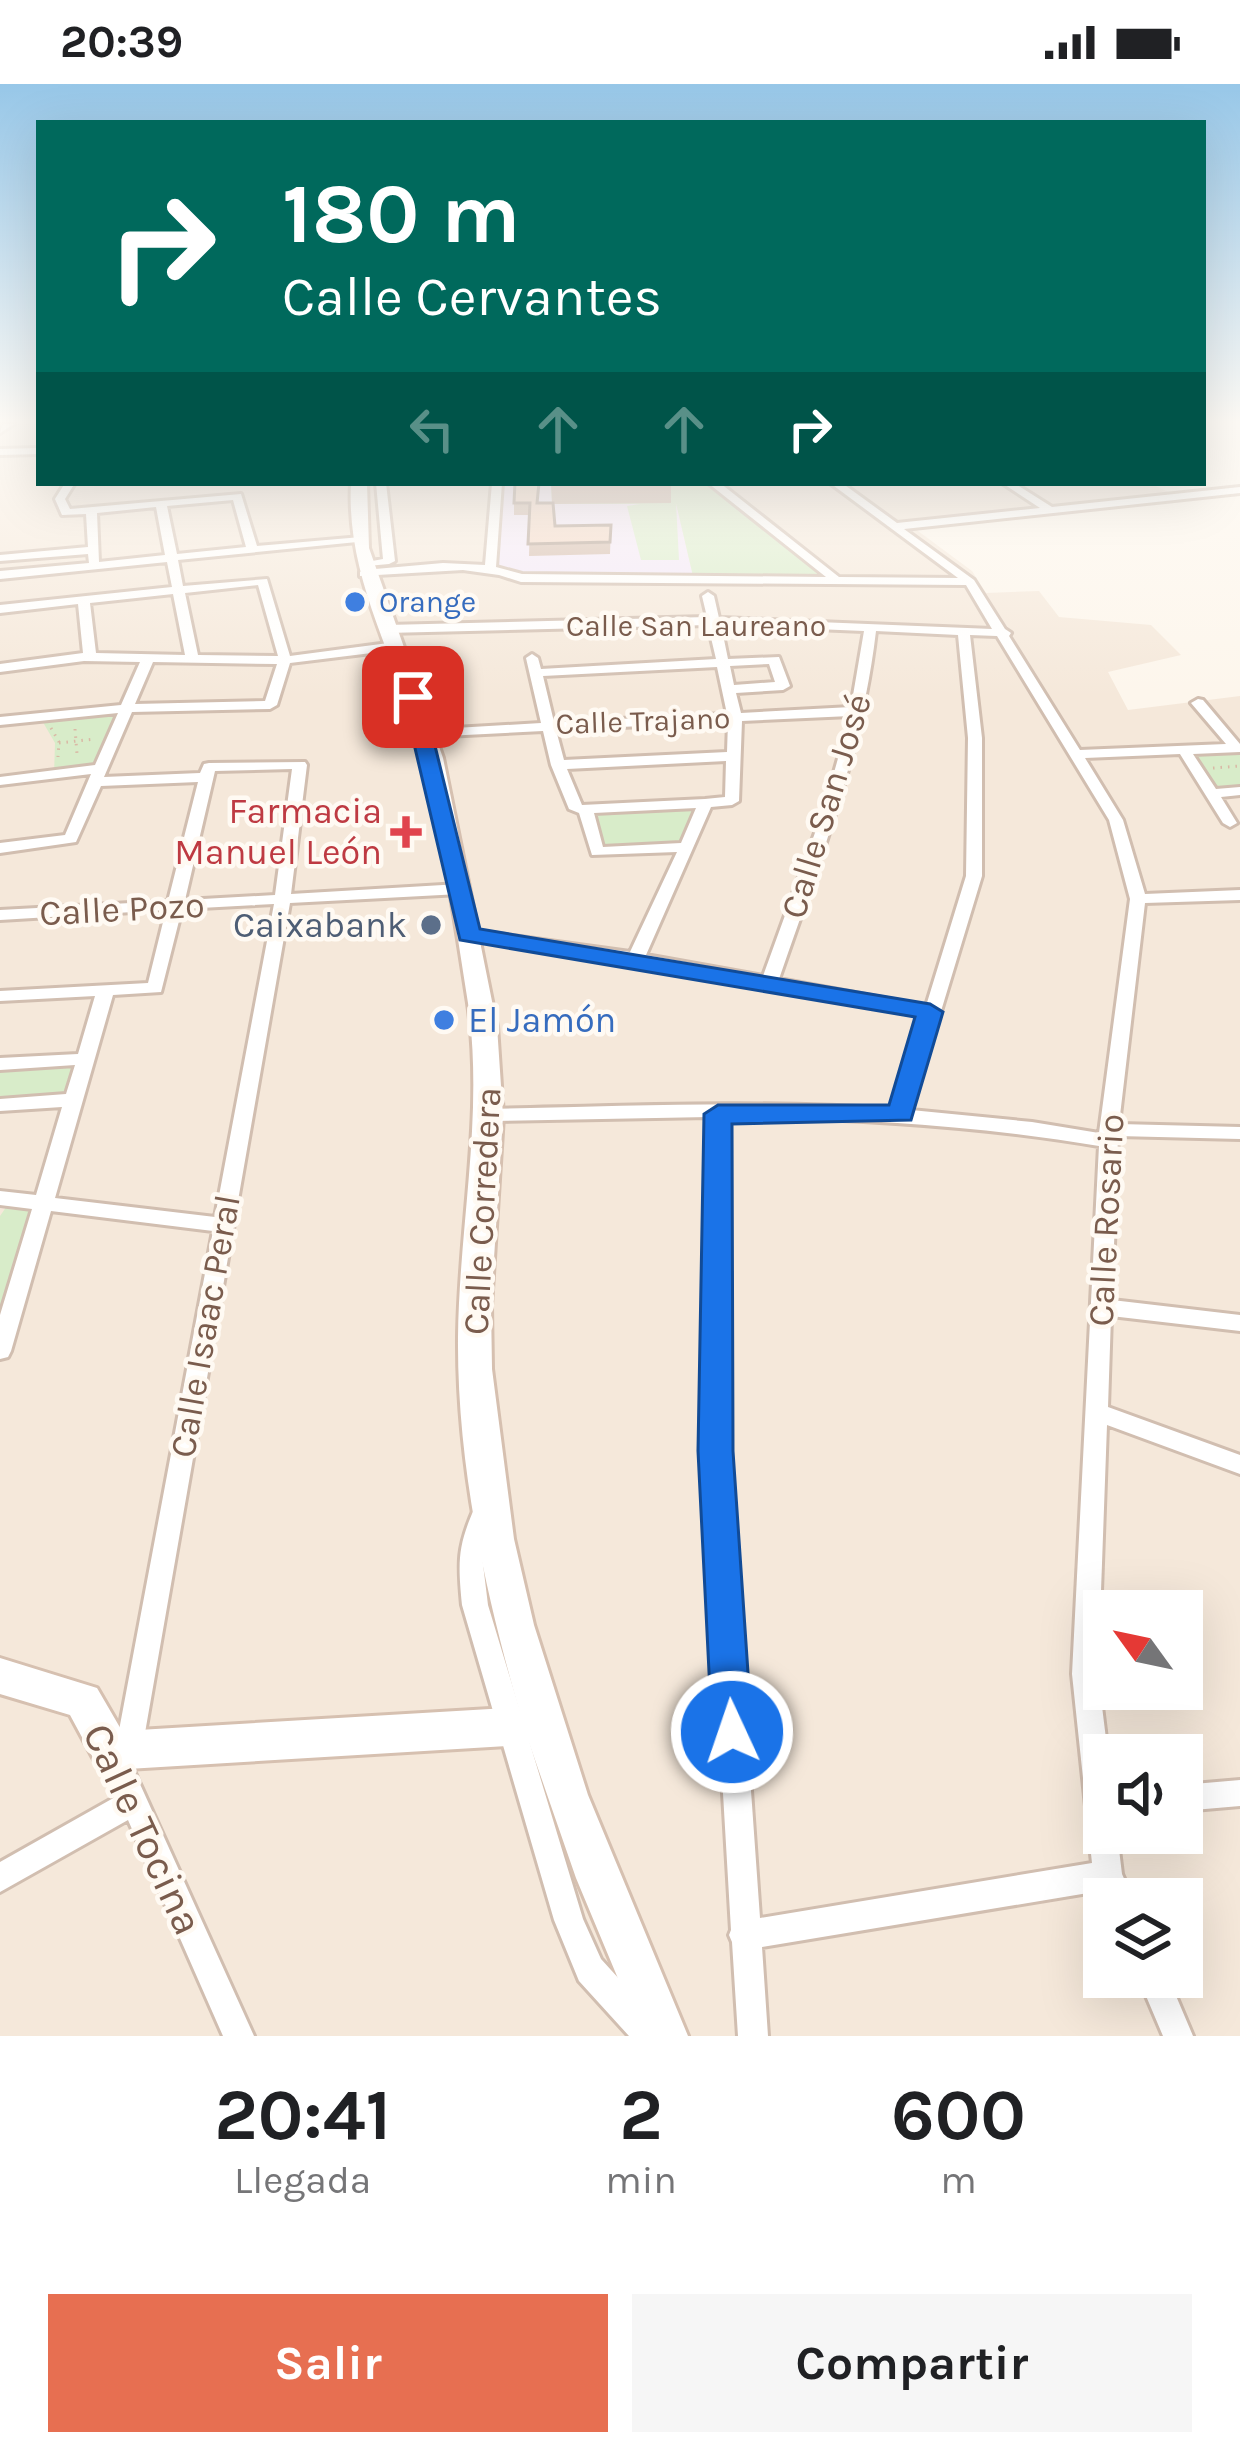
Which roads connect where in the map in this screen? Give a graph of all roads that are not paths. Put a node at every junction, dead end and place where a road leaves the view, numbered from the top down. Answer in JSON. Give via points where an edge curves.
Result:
{"nodes":[{"id":1,"x":92,"y":515,"type":"edge"},
{"id":2,"x":164,"y":515,"type":"edge"},
{"id":3,"x":242,"y":515,"type":"edge"},
{"id":4,"x":357,"y":515,"type":"edge"},
{"id":5,"x":384,"y":515,"type":"edge"},
{"id":6,"x":494,"y":515,"type":"edge"},
{"id":7,"x":753,"y":515,"type":"edge"},
{"id":8,"x":882,"y":515,"type":"edge"},
{"id":9,"x":989,"y":515,"type":"edge"},
{"id":10,"x":898,"y":526,"type":"junction"},
{"id":11,"x":356,"y":539,"type":"junction"},
{"id":12,"x":252,"y":549,"type":"junction"},
{"id":13,"x":93,"y":550,"type":"junction"},
{"id":14,"x":0,"y":558,"type":"edge"},
{"id":15,"x":175,"y":558,"type":"junction"},
{"id":16,"x":95,"y":566,"type":"junction"},
{"id":17,"x":491,"y":566,"type":"junction"},
{"id":18,"x":363,"y":570,"type":"junction"},
{"id":19,"x":0,"y":575,"type":"edge"},
{"id":20,"x":833,"y":578,"type":"junction"},
{"id":21,"x":970,"y":582,"type":"junction"},
{"id":22,"x":180,"y":590,"type":"junction"},
{"id":23,"x":708,"y":596,"type":"dead end"},
{"id":24,"x":84,"y":600,"type":"junction"},
{"id":25,"x":0,"y":609,"type":"edge"},
{"id":26,"x":713,"y":621,"type":"junction"},
{"id":27,"x":870,"y":628,"type":"junction"},
{"id":28,"x":1005,"y":633,"type":"junction"},
{"id":29,"x":964,"y":634,"type":"junction"},
{"id":30,"x":391,"y":638,"type":"junction"},
{"id":31,"x":90,"y":657,"type":"junction"},
{"id":32,"x":148,"y":658,"type":"junction"},
{"id":33,"x":192,"y":659,"type":"junction"},
{"id":34,"x":285,"y":660,"type":"junction"},
{"id":35,"x":723,"y":662,"type":"junction"},
{"id":36,"x":0,"y":668,"type":"edge"},
{"id":37,"x":729,"y":688,"type":"junction"},
{"id":38,"x":1198,"y":703,"type":"dead end"},
{"id":39,"x":128,"y":708,"type":"junction"},
{"id":40,"x":860,"y":711,"type":"junction"},
{"id":41,"x":735,"y":718,"type":"junction"},
{"id":42,"x":1240,"y":719,"type":"edge"},
{"id":43,"x":0,"y":721,"type":"edge"},
{"id":44,"x":1214,"y":722,"type":"junction"},
{"id":45,"x":550,"y":724,"type":"junction"},
{"id":46,"x":426,"y":733,"type":"junction"},
{"id":47,"x":1238,"y":748,"type":"edge"},
{"id":48,"x":1184,"y":750,"type":"junction"},
{"id":49,"x":1078,"y":754,"type":"junction"},
{"id":50,"x":734,"y":756,"type":"junction"},
{"id":51,"x":558,"y":765,"type":"junction"},
{"id":52,"x":97,"y":776,"type":"junction"},
{"id":53,"x":206,"y":778,"type":"junction"},
{"id":54,"x":0,"y":781,"type":"edge"},
{"id":55,"x":1240,"y":791,"type":"edge"},
{"id":56,"x":1212,"y":794,"type":"junction"},
{"id":57,"x":705,"y":803,"type":"junction"},
{"id":58,"x":585,"y":808,"type":"junction"},
{"id":59,"x":1230,"y":823,"type":"dead end"},
{"id":60,"x":687,"y":847,"type":"junction"},
{"id":61,"x":0,"y":848,"type":"edge"},
{"id":62,"x":460,"y":889,"type":"junction"},
{"id":63,"x":1237,"y":898,"type":"edge"},
{"id":64,"x":1138,"y":899,"type":"junction"},
{"id":65,"x":282,"y":902,"type":"junction"},
{"id":66,"x":171,"y":906,"type":"junction"},
{"id":67,"x":0,"y":915,"type":"edge"},
{"id":68,"x":469,"y":935,"type":"junction"},
{"id":69,"x":636,"y":958,"type":"junction"},
{"id":70,"x":770,"y":981,"type":"junction"},
{"id":71,"x":106,"y":992,"type":"junction"},
{"id":72,"x":0,"y":996,"type":"edge"},
{"id":73,"x":930,"y":1012,"type":"junction"},
{"id":74,"x":86,"y":1059,"type":"junction"},
{"id":75,"x":0,"y":1064,"type":"edge"},
{"id":76,"x":74,"y":1100,"type":"junction"},
{"id":77,"x":0,"y":1105,"type":"edge"},
{"id":78,"x":718,"y":1114,"type":"junction"},
{"id":79,"x":901,"y":1114,"type":"junction"},
{"id":80,"x":490,"y":1115,"type":"junction"},
{"id":81,"x":1240,"y":1133,"type":"edge"},
{"id":82,"x":1108,"y":1135,"type":"junction"},
{"id":83,"x":4,"y":1204,"type":"edge"},
{"id":84,"x":43,"y":1204,"type":"junction"},
{"id":85,"x":222,"y":1225,"type":"junction"},
{"id":86,"x":1101,"y":1307,"type":"junction"},
{"id":87,"x":4,"y":1319,"type":"edge"},
{"id":88,"x":1240,"y":1323,"type":"edge"},
{"id":89,"x":0,"y":1351,"type":"edge"},
{"id":90,"x":1096,"y":1412,"type":"junction"},
{"id":91,"x":1240,"y":1465,"type":"edge"},
{"id":92,"x":488,"y":1498,"type":"junction"},
{"id":93,"x":0,"y":1676,"type":"edge"},
{"id":94,"x":507,"y":1727,"type":"junction"},
{"id":95,"x":1093,"y":1734,"type":"edge"},
{"id":96,"x":120,"y":1750,"type":"junction"},
{"id":97,"x":1240,"y":1793,"type":"edge"},
{"id":98,"x":1203,"y":1796,"type":"edge"},
{"id":99,"x":132,"y":1803,"type":"junction"},
{"id":100,"x":0,"y":1878,"type":"edge"},
{"id":101,"x":1083,"y":1891,"type":"edge"},
{"id":102,"x":744,"y":1936,"type":"junction"},
{"id":103,"x":1163,"y":1998,"type":"edge"},
{"id":104,"x":239,"y":2036,"type":"edge"},
{"id":105,"x":650,"y":2036,"type":"edge"},
{"id":106,"x":665,"y":2036,"type":"edge"},
{"id":107,"x":753,"y":2036,"type":"edge"},
{"id":108,"x":1178,"y":2036,"type":"edge"}],
"edges":[{"from":1,"to":13,"type":"street"},
{"from":2,"to":15,"type":"street"},
{"from":3,"to":12,"type":"street"},
{"from":4,"to":11,"type":"street","name":"Calle Corredera"},
{"from":5,"to":18,"type":"street","via":[[389,561]]},
{"from":6,"to":17,"type":"street"},
{"from":7,"to":20,"type":"street"},
{"from":8,"to":10,"type":"street","name":"Calle Rosario"},
{"from":9,"to":10,"type":"street"},
{"from":10,"to":21,"type":"street","name":"Calle Rosario"},
{"from":11,"to":12,"type":"street"},
{"from":11,"to":18,"type":"street","name":"Calle Corredera"},
{"from":12,"to":15,"type":"street"},
{"from":13,"to":14,"type":"street"},
{"from":13,"to":16,"type":"street"},
{"from":15,"to":16,"type":"street"},
{"from":15,"to":22,"type":"street"},
{"from":16,"to":19,"type":"street"},
{"from":17,"to":18,"type":"street"},
{"from":17,"to":20,"type":"street","via":[[520,578]]},
{"from":18,"to":30,"type":"street","name":"Calle Corredera"},
{"from":20,"to":21,"type":"street"},
{"from":21,"to":28,"type":"street","name":"Calle Rosario"},
{"from":22,"to":24,"type":"street"},
{"from":22,"to":33,"type":"street"},
{"from":22,"to":34,"type":"street","via":[[263,581]]},
{"from":23,"to":26,"type":"street"},
{"from":24,"to":25,"type":"street"},
{"from":24,"to":31,"type":"street"},
{"from":26,"to":27,"type":"street","name":"Calle San Laureano"},
{"from":26,"to":30,"type":"street","name":"Calle San Laureano"},
{"from":26,"to":35,"type":"street"},
{"from":27,"to":29,"type":"street","name":"Calle San Laureano"},
{"from":27,"to":40,"type":"street","name":"Calle San José"},
{"from":28,"to":29,"type":"street","name":"Calle San Laureano"},
{"from":28,"to":49,"type":"street","name":"Calle Rosario"},
{"from":29,"to":73,"type":"street","via":[[974,876]]},
{"from":30,"to":34,"type":"street","name":"Calle San Laureano"},
{"from":30,"to":46,"type":"street","name":"Calle Corredera"},
{"from":31,"to":32,"type":"street","name":"Calle San Laureano"},
{"from":31,"to":36,"type":"street","name":"Calle San Laureano"},
{"from":32,"to":33,"type":"street","name":"Calle San Laureano"},
{"from":32,"to":39,"type":"street"},
{"from":33,"to":34,"type":"street","name":"Calle San Laureano"},
{"from":34,"to":39,"type":"street","via":[[270,705]]},
{"from":35,"to":37,"type":"street"},
{"from":35,"to":37,"type":"street","via":[[774,660],[783,686]]},
{"from":35,"to":45,"type":"street","via":[[534,666]]},
{"from":37,"to":41,"type":"street"},
{"from":38,"to":44,"type":"street"},
{"from":39,"to":43,"type":"street"},
{"from":39,"to":52,"type":"street"},
{"from":40,"to":41,"type":"street","name":"Calle Trajano"},
{"from":40,"to":70,"type":"street","name":"Calle San José"},
{"from":41,"to":45,"type":"street","name":"Calle Trajano"},
{"from":41,"to":50,"type":"street"},
{"from":42,"to":44,"type":"street"},
{"from":44,"to":47,"type":"street"},
{"from":45,"to":46,"type":"street","name":"Calle Trajano"},
{"from":45,"to":51,"type":"street"},
{"from":46,"to":62,"type":"street","name":"Calle Corredera"},
{"from":47,"to":48,"type":"street"},
{"from":48,"to":49,"type":"street"},
{"from":48,"to":56,"type":"street"},
{"from":49,"to":64,"type":"street","name":"Calle Rosario","via":[[1116,820]]},
{"from":50,"to":51,"type":"street"},
{"from":50,"to":57,"type":"street","via":[[732,801]]},
{"from":51,"to":58,"type":"street","via":[[575,809]]},
{"from":52,"to":53,"type":"street"},
{"from":52,"to":54,"type":"street"},
{"from":52,"to":61,"type":"street","via":[[71,839]]},
{"from":53,"to":65,"type":"street","name":"Calle Isaac Peral","via":[[208,767],[300,764]]},
{"from":53,"to":66,"type":"street"},
{"from":55,"to":56,"type":"street"},
{"from":56,"to":59,"type":"street"},
{"from":57,"to":58,"type":"street"},
{"from":57,"to":60,"type":"street"},
{"from":58,"to":60,"type":"street","via":[[596,853]]},
{"from":60,"to":69,"type":"street"},
{"from":62,"to":65,"type":"street","name":"Calle Pozo"},
{"from":62,"to":68,"type":"street","name":"Calle Corredera"},
{"from":63,"to":64,"type":"street"},
{"from":64,"to":82,"type":"street","name":"Calle Rosario"},
{"from":65,"to":66,"type":"street","name":"Calle Pozo"},
{"from":65,"to":85,"type":"street","name":"Calle Isaac Peral"},
{"from":66,"to":67,"type":"street","name":"Calle Pozo"},
{"from":66,"to":71,"type":"street","via":[[155,988]]},
{"from":68,"to":69,"type":"street"},
{"from":68,"to":80,"type":"street","name":"Calle Corredera"},
{"from":69,"to":70,"type":"street"},
{"from":70,"to":73,"type":"street"},
{"from":71,"to":72,"type":"street"},
{"from":71,"to":74,"type":"street"},
{"from":73,"to":79,"type":"street"},
{"from":74,"to":75,"type":"street"},
{"from":74,"to":76,"type":"street"},
{"from":76,"to":77,"type":"street"},
{"from":76,"to":84,"type":"street"},
{"from":78,"to":79,"type":"street"},
{"from":78,"to":80,"type":"street"},
{"from":78,"to":102,"type":"street","via":[[715,1451]]},
{"from":79,"to":82,"type":"street"},
{"from":80,"to":92,"type":"street","name":"Calle Corredera","via":[[475,1368]]},
{"from":81,"to":82,"type":"street"},
{"from":82,"to":86,"type":"street","name":"Calle Rosario"},
{"from":83,"to":84,"type":"street"},
{"from":84,"to":85,"type":"street"},
{"from":84,"to":87,"type":"street"},
{"from":85,"to":96,"type":"street","name":"Calle Isaac Peral"},
{"from":86,"to":88,"type":"street"},
{"from":86,"to":90,"type":"street","name":"Calle Rosario"},
{"from":87,"to":89,"type":"street"},
{"from":90,"to":91,"type":"street"},
{"from":90,"to":95,"type":"street","name":"Calle Rosario","via":[[1085,1674]]},
{"from":92,"to":94,"type":"street","name":"Calle Corredera","via":[[470,1556]]},
{"from":92,"to":106,"type":"street","name":"Calle Corredera","via":[[568,1797]]},
{"from":93,"to":96,"type":"street","name":"Calle Tocina","via":[[83,1701]]},
{"from":94,"to":96,"type":"street"},
{"from":94,"to":105,"type":"street","name":"Calle Corredera","via":[[590,1970]]},
{"from":96,"to":99,"type":"street","name":"Calle Tocina"},
{"from":97,"to":98,"type":"street"},
{"from":99,"to":100,"type":"street"},
{"from":99,"to":104,"type":"street","name":"Calle Tocina"},
{"from":101,"to":102,"type":"street"},
{"from":102,"to":107,"type":"street"},
{"from":103,"to":108,"type":"street"}]}
